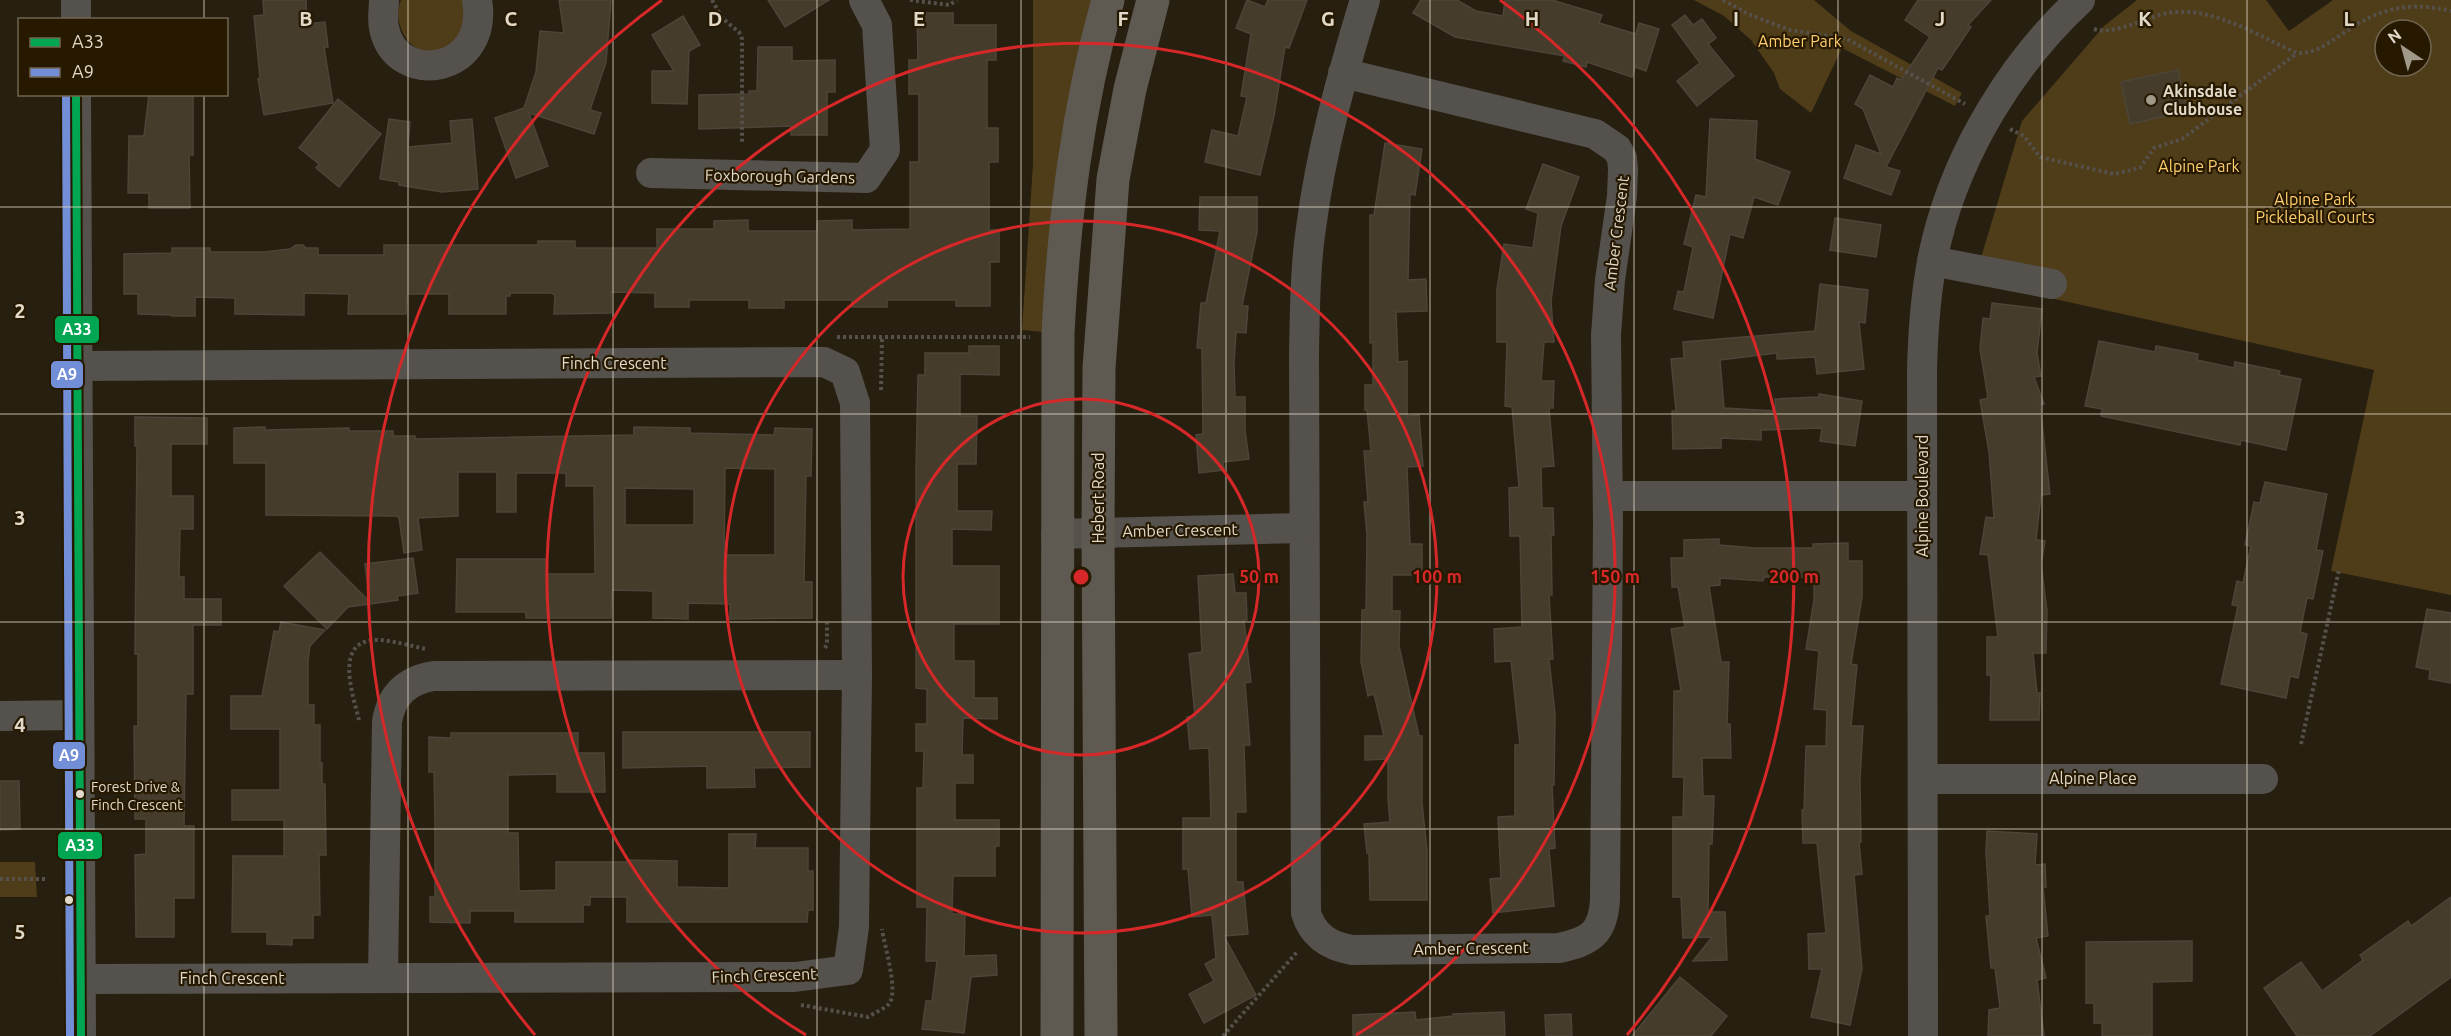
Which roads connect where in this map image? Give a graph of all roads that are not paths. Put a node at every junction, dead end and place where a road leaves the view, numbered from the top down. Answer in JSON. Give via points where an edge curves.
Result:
{"nodes":[{"id":1,"x":76,"y":0,"type":"edge"},
{"id":2,"x":384,"y":0,"type":"edge"},
{"id":3,"x":477,"y":0,"type":"edge"},
{"id":4,"x":864,"y":0,"type":"edge"},
{"id":5,"x":1108,"y":0,"type":"edge"},
{"id":6,"x":1153,"y":0,"type":"edge"},
{"id":7,"x":1365,"y":0,"type":"edge"},
{"id":8,"x":2080,"y":0,"type":"edge"},
{"id":9,"x":76,"y":18,"type":"edge"},
{"id":10,"x":1343,"y":73,"type":"junction"},
{"id":11,"x":76,"y":96,"type":"edge"},
{"id":12,"x":651,"y":173,"type":"dead end"},
{"id":13,"x":1932,"y":261,"type":"junction"},
{"id":14,"x":2052,"y":284,"type":"dead end"},
{"id":15,"x":77,"y":366,"type":"junction"},
{"id":16,"x":1608,"y":496,"type":"junction"},
{"id":17,"x":1922,"y":496,"type":"junction"},
{"id":18,"x":1304,"y":528,"type":"junction"},
{"id":19,"x":1098,"y":532,"type":"junction"},
{"id":20,"x":1056,"y":534,"type":"junction"},
{"id":21,"x":857,"y":675,"type":"junction"},
{"id":22,"x":79,"y":715,"type":"junction"},
{"id":23,"x":0,"y":716,"type":"edge"},
{"id":24,"x":1924,"y":779,"type":"junction"},
{"id":25,"x":2263,"y":779,"type":"dead end"},
{"id":26,"x":383,"y":977,"type":"junction"},
{"id":27,"x":81,"y":979,"type":"junction"},
{"id":28,"x":81,"y":1036,"type":"edge"},
{"id":29,"x":1057,"y":1036,"type":"edge"},
{"id":30,"x":1101,"y":1036,"type":"edge"},
{"id":31,"x":1923,"y":1036,"type":"edge"}],
"edges":[{"from":1,"to":9,"type":"street"},
{"from":2,"to":3,"type":"street","via":[[382,17],[388,41],[405,59],[429,65],[452,60],[470,46],[478,24]]},
{"from":4,"to":12,"type":"street","name":"Foxborough Gardens","via":[[877,25],[885,150],[866,178]]},
{"from":5,"to":20,"type":"main road","via":[[1096,41],[1074,159],[1063,245]]},
{"from":6,"to":19,"type":"main road","name":"Hebert Road","via":[[1130,89],[1113,179],[1100,368]]},
{"from":7,"to":10,"type":"street"},
{"from":8,"to":13,"type":"street","name":"Alpine Boulevard","via":[[2029,56],[1988,117],[1957,180]]},
{"from":10,"to":16,"type":"street","name":"Amber Crescent","via":[[1595,134],[1617,149],[1622,158],[1623,182],[1607,308]]},
{"from":10,"to":18,"type":"street","via":[[1310,230],[1305,310]]},
{"from":11,"to":15,"type":"street"},
{"from":13,"to":14,"type":"street"},
{"from":13,"to":17,"type":"street","name":"Alpine Boulevard","via":[[1923,324]]},
{"from":15,"to":21,"type":"street","name":"Finch Crescent","via":[[824,362],[846,372],[855,404]]},
{"from":15,"to":22,"type":"street"},
{"from":16,"to":17,"type":"street"},
{"from":16,"to":18,"type":"street","name":"Amber Crescent","via":[[1605,900],[1600,927],[1584,941],[1559,948],[1352,950],[1336,947],[1314,932],[1305,900]]},
{"from":17,"to":24,"type":"street","name":"Alpine Boulevard"},
{"from":18,"to":19,"type":"street","name":"Amber Crescent"},
{"from":19,"to":20,"type":"street","name":"Amber Crescent"},
{"from":19,"to":30,"type":"main road","name":"Hebert Road"},
{"from":20,"to":29,"type":"main road"},
{"from":21,"to":26,"type":"street","via":[[434,676],[411,682],[394,699],[387,722]]},
{"from":21,"to":26,"type":"street","name":"Finch Crescent","via":[[854,927],[848,970],[795,977]]},
{"from":22,"to":23,"type":"street"},
{"from":22,"to":27,"type":"street"},
{"from":24,"to":25,"type":"street","name":"Alpine Place"},
{"from":24,"to":31,"type":"street","name":"Alpine Boulevard"},
{"from":26,"to":27,"type":"street","name":"Finch Crescent"},
{"from":27,"to":28,"type":"street"}]}
